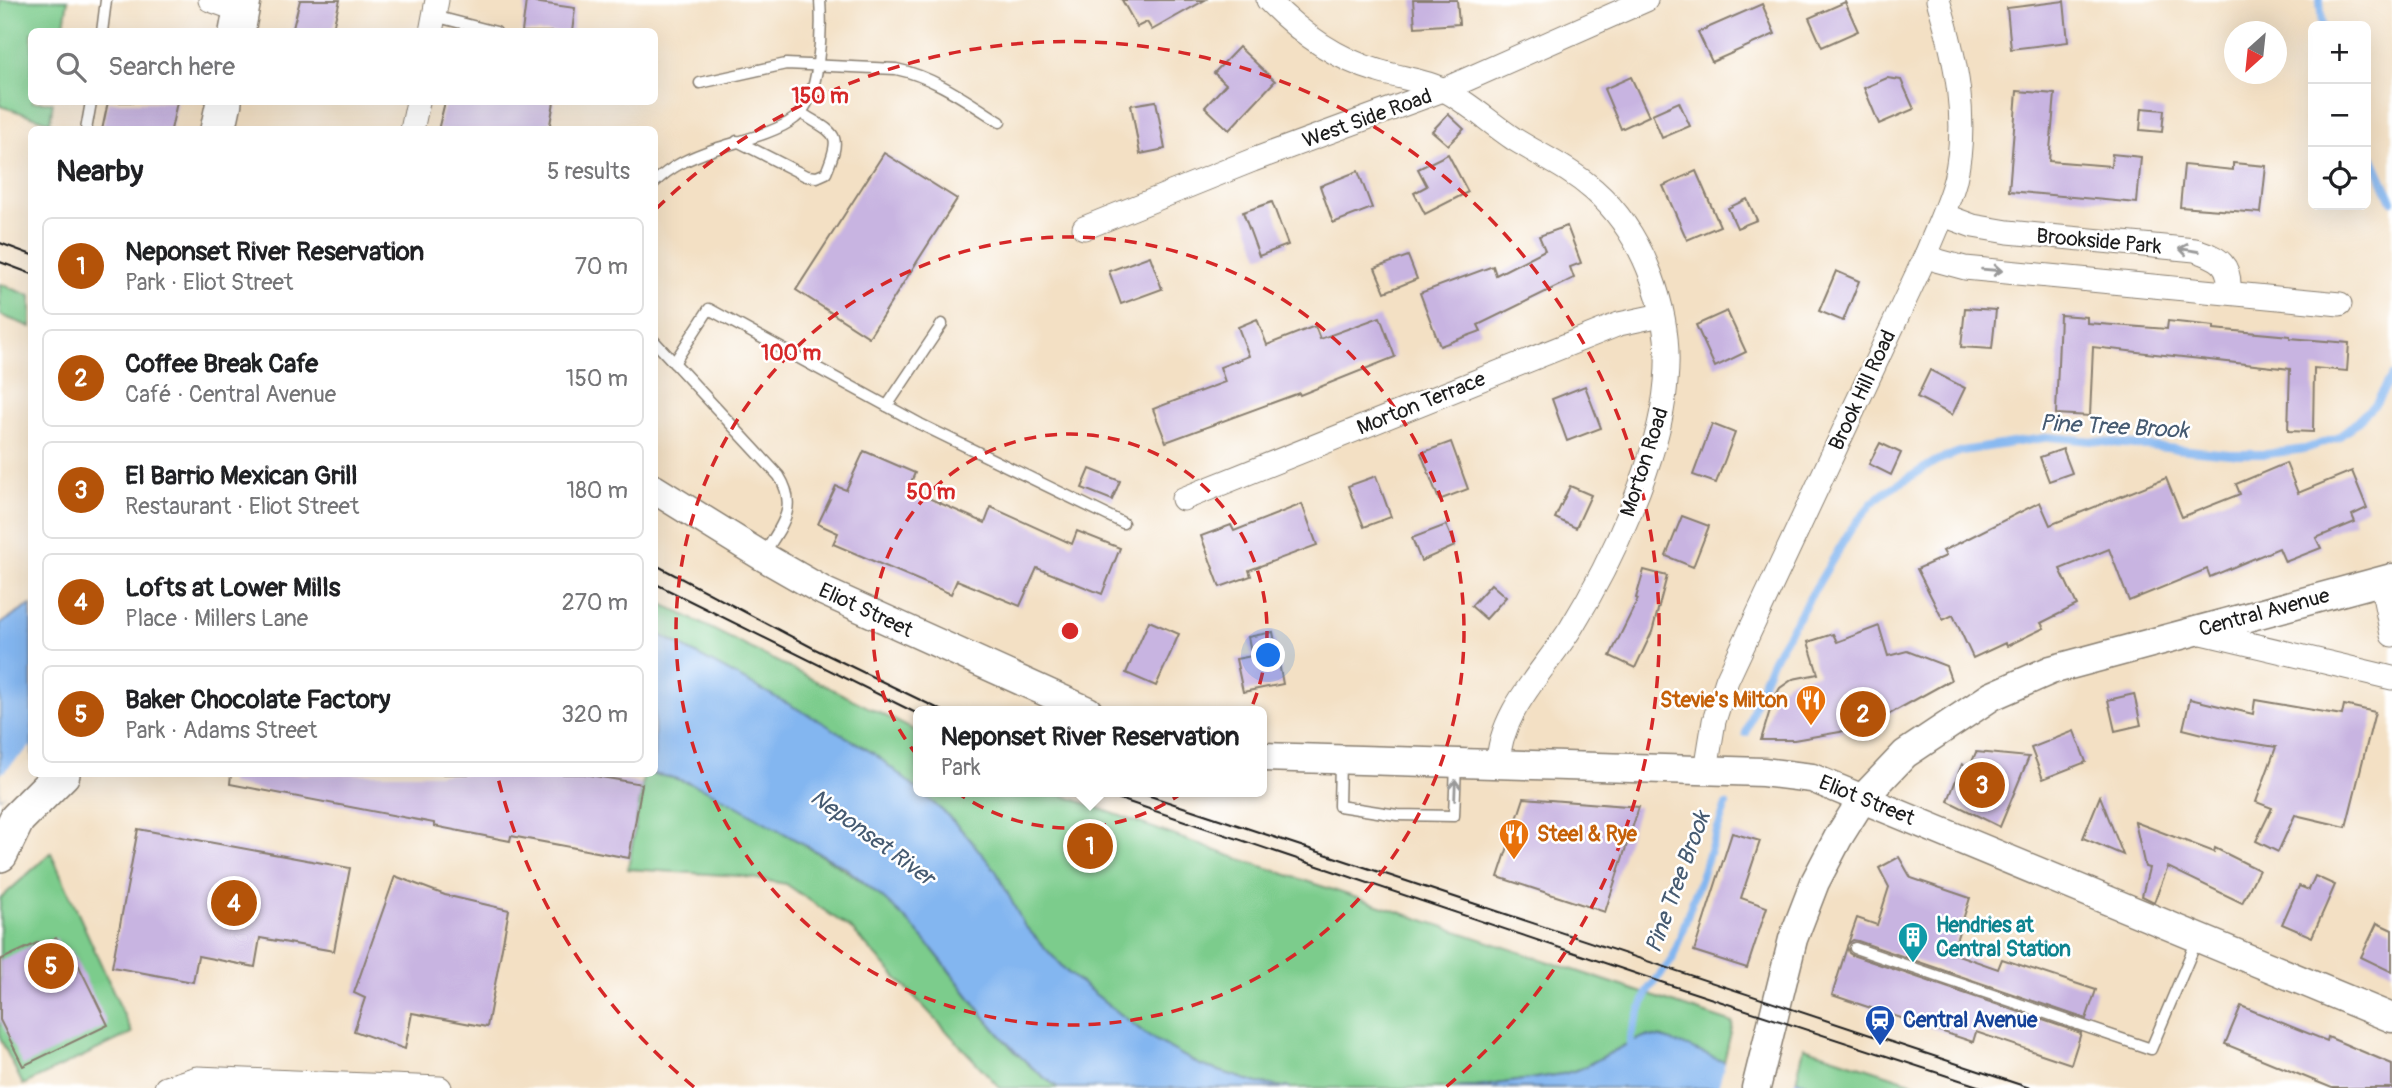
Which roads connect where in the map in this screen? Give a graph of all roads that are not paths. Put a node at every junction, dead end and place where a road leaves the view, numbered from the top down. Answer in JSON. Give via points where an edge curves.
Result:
{"nodes":[{"id":1,"x":106,"y":0,"type":"edge"},
{"id":2,"x":820,"y":0,"type":"edge"},
{"id":3,"x":1268,"y":0,"type":"edge"},
{"id":4,"x":1646,"y":0,"type":"edge"},
{"id":5,"x":1938,"y":0,"type":"edge"},
{"id":6,"x":434,"y":16,"type":"edge"},
{"id":7,"x":102,"y":28,"type":"edge"},
{"id":8,"x":480,"y":28,"type":"edge"},
{"id":9,"x":816,"y":65,"type":"junction"},
{"id":10,"x":700,"y":83,"type":"dead end"},
{"id":11,"x":1443,"y":90,"type":"junction"},
{"id":12,"x":90,"y":105,"type":"edge"},
{"id":13,"x":223,"y":105,"type":"edge"},
{"id":14,"x":417,"y":105,"type":"edge"},
{"id":15,"x":801,"y":113,"type":"junction"},
{"id":16,"x":1000,"y":122,"type":"dead end"},
{"id":17,"x":87,"y":126,"type":"edge"},
{"id":18,"x":219,"y":126,"type":"edge"},
{"id":19,"x":413,"y":126,"type":"edge"},
{"id":20,"x":737,"y":141,"type":"junction"},
{"id":21,"x":658,"y":179,"type":"edge"},
{"id":22,"x":1943,"y":215,"type":"junction"},
{"id":23,"x":1084,"y":228,"type":"dead end"},
{"id":24,"x":1926,"y":255,"type":"junction"},
{"id":25,"x":2229,"y":292,"type":"junction"},
{"id":26,"x":2340,"y":304,"type":"dead end"},
{"id":27,"x":1661,"y":315,"type":"junction"},
{"id":28,"x":942,"y":324,"type":"dead end"},
{"id":29,"x":658,"y":345,"type":"edge"},
{"id":30,"x":674,"y":363,"type":"junction"},
{"id":31,"x":887,"y":406,"type":"junction"},
{"id":32,"x":658,"y":491,"type":"edge"},
{"id":33,"x":1183,"y":499,"type":"dead end"},
{"id":34,"x":1123,"y":523,"type":"dead end"},
{"id":35,"x":762,"y":556,"type":"junction"},
{"id":36,"x":2386,"y":580,"type":"edge"},
{"id":37,"x":2194,"y":631,"type":"junction"},
{"id":38,"x":2392,"y":635,"type":"edge"},
{"id":39,"x":2392,"y":678,"type":"edge"},
{"id":40,"x":1077,"y":706,"type":"edge"},
{"id":41,"x":1267,"y":757,"type":"edge"},
{"id":42,"x":1340,"y":761,"type":"junction"},
{"id":43,"x":1455,"y":764,"type":"junction"},
{"id":44,"x":1498,"y":765,"type":"junction"},
{"id":45,"x":1706,"y":771,"type":"junction"},
{"id":46,"x":59,"y":777,"type":"edge"},
{"id":47,"x":1863,"y":798,"type":"junction"},
{"id":48,"x":9,"y":822,"type":"edge"},
{"id":49,"x":0,"y":854,"type":"edge"},
{"id":50,"x":2198,"y":938,"type":"junction"},
{"id":51,"x":1855,"y":948,"type":"dead end"},
{"id":52,"x":2392,"y":1018,"type":"edge"},
{"id":53,"x":1759,"y":1077,"type":"edge"},
{"id":54,"x":166,"y":1088,"type":"edge"},
{"id":55,"x":440,"y":1088,"type":"edge"}],
"edges":[{"from":1,"to":7,"type":"lane"},
{"from":2,"to":9,"type":"lane"},
{"from":3,"to":11,"type":"street","name":"Morton Road","via":[[1338,55]]},
{"from":4,"to":11,"type":"street","name":"West Side Road"},
{"from":5,"to":22,"type":"street","name":"Brook Hill Road","via":[[1957,74],[1961,115],[1955,177]]},
{"from":6,"to":8,"type":"lane"},
{"from":9,"to":10,"type":"lane","via":[[774,66]]},
{"from":9,"to":15,"type":"lane","via":[[810,97]]},
{"from":9,"to":16,"type":"lane","via":[[911,72],[940,84]]},
{"from":11,"to":23,"type":"street","name":"West Side Road"},
{"from":11,"to":27,"type":"street","name":"Morton Road","via":[[1516,140],[1566,167],[1596,192],[1633,239],[1651,277]]},
{"from":12,"to":17,"type":"lane"},
{"from":13,"to":18,"type":"main road"},
{"from":14,"to":19,"type":"street"},
{"from":15,"to":20,"type":"lane","via":[[785,124]]},
{"from":15,"to":20,"type":"lane","via":[[834,134],[837,142],[826,173],[817,177],[806,176]]},
{"from":20,"to":21,"type":"lane","via":[[685,160]]},
{"from":22,"to":24,"type":"street","name":"Brook Hill Road"},
{"from":25,"to":22,"type":"street","name":"Brookside Park","one_way":true,"via":[[2224,265],[2196,250],[2008,232]]},
{"from":24,"to":25,"type":"street","name":"Brookside Park","one_way":true,"via":[[1965,268]]},
{"from":24,"to":45,"type":"street","name":"Brook Hill Road","via":[[1731,668],[1714,720]]},
{"from":25,"to":26,"type":"street","name":"Brookside Park"},
{"from":27,"to":33,"type":"street","name":"Morton Terrace","via":[[1619,324]]},
{"from":27,"to":44,"type":"street","name":"Morton Road","via":[[1667,380],[1641,481],[1588,599],[1508,721],[1498,748]]},
{"from":28,"to":31,"type":"lane"},
{"from":29,"to":30,"type":"lane"},
{"from":30,"to":31,"type":"lane","via":[[709,309]]},
{"from":30,"to":35,"type":"lane","via":[[785,486],[787,514]]},
{"from":31,"to":34,"type":"lane"},
{"from":32,"to":35,"type":"street","name":"Eliot Street"},
{"from":35,"to":40,"type":"street","name":"Eliot Street","via":[[856,607]]},
{"from":36,"to":37,"type":"street","name":"Central Avenue"},
{"from":36,"to":38,"type":"street"},
{"from":37,"to":39,"type":"street"},
{"from":37,"to":47,"type":"street","name":"Central Avenue","via":[[2051,670],[2001,691],[1905,754]]},
{"from":41,"to":42,"type":"street","name":"Eliot Street"},
{"from":42,"to":43,"type":"street","name":"Eliot Street"},
{"from":42,"to":43,"type":"lane","one_way":true,"via":[[1339,806],[1397,815],[1454,816]]},
{"from":43,"to":44,"type":"street","name":"Eliot Street"},
{"from":44,"to":45,"type":"street","name":"Eliot Street"},
{"from":45,"to":47,"type":"street","name":"Eliot Street","via":[[1796,775]]},
{"from":46,"to":48,"type":"main road"},
{"from":47,"to":50,"type":"street","name":"Eliot Street"},
{"from":47,"to":53,"type":"street","name":"Central Avenue","via":[[1815,882],[1801,918]]},
{"from":48,"to":49,"type":"main road"},
{"from":50,"to":51,"type":"lane","via":[[2151,1049]]},
{"from":50,"to":52,"type":"street","name":"Eliot Street"},
{"from":54,"to":55,"type":"street","via":[[197,1078]]}]}
